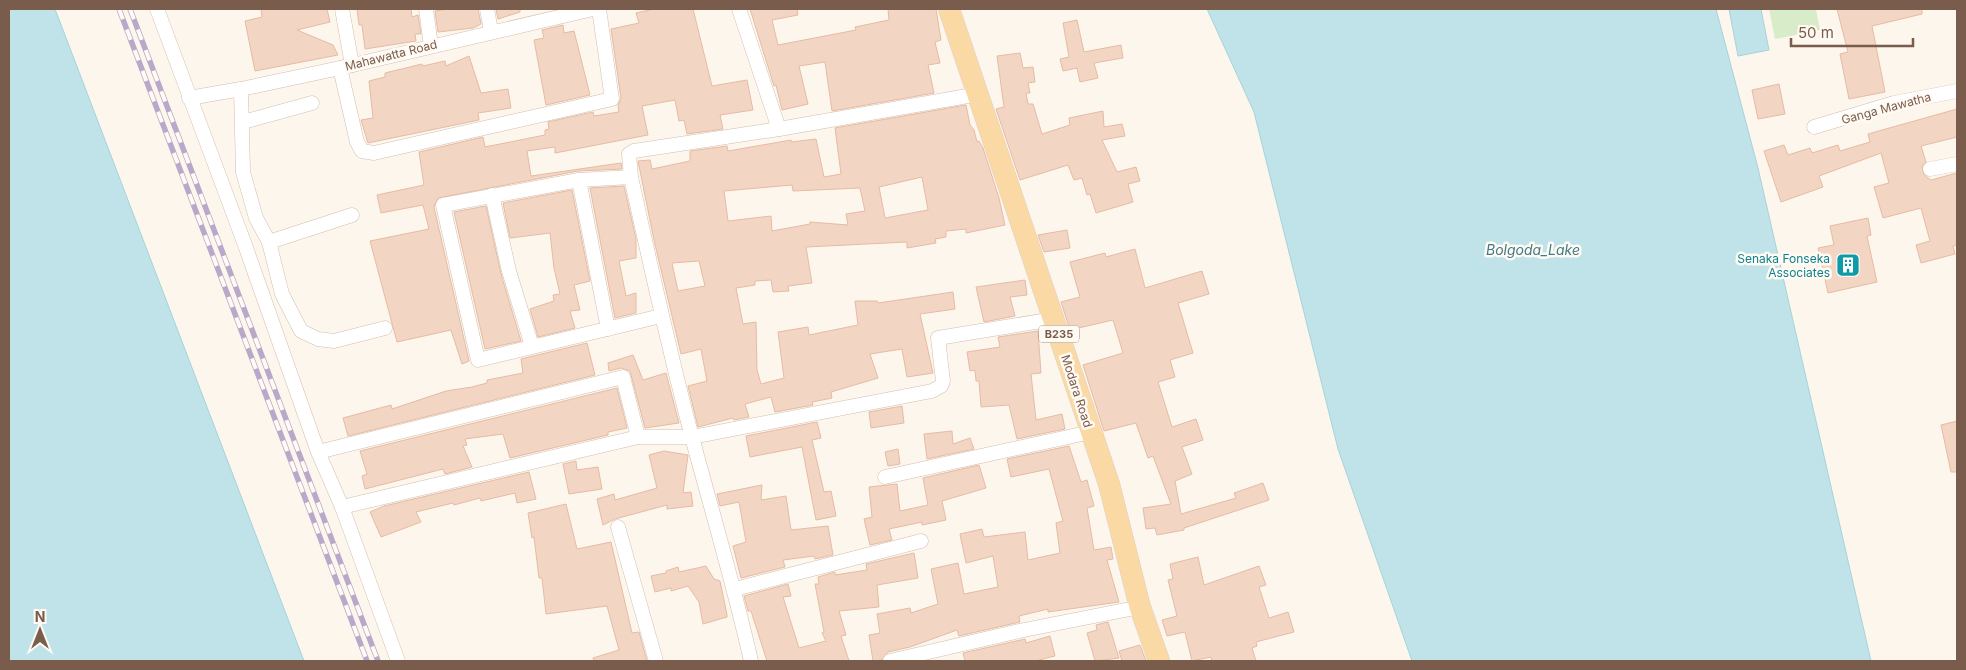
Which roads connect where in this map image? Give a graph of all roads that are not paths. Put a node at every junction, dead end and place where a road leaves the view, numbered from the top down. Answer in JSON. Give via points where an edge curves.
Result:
{"nodes":[{"id":1,"x":157,"y":9,"type":"edge"},
{"id":2,"x":342,"y":9,"type":"edge"},
{"id":3,"x":426,"y":9,"type":"edge"},
{"id":4,"x":487,"y":9,"type":"edge"},
{"id":5,"x":593,"y":9,"type":"edge"},
{"id":6,"x":599,"y":9,"type":"edge"},
{"id":7,"x":739,"y":9,"type":"edge"},
{"id":8,"x":949,"y":9,"type":"edge"},
{"id":9,"x":491,"y":31,"type":"junction"},
{"id":10,"x":431,"y":46,"type":"junction"},
{"id":11,"x":346,"y":66,"type":"junction"},
{"id":12,"x":241,"y":89,"type":"junction"},
{"id":13,"x":1957,"y":91,"type":"edge"},
{"id":14,"x":979,"y":94,"type":"junction"},
{"id":15,"x":189,"y":98,"type":"junction"},
{"id":16,"x":312,"y":103,"type":"dead end"},
{"id":17,"x":243,"y":122,"type":"junction"},
{"id":18,"x":1814,"y":127,"type":"dead end"},
{"id":19,"x":779,"y":129,"type":"junction"},
{"id":20,"x":1957,"y":164,"type":"edge"},
{"id":21,"x":1930,"y":168,"type":"dead end"},
{"id":22,"x":631,"y":178,"type":"junction"},
{"id":23,"x":579,"y":180,"type":"junction"},
{"id":24,"x":492,"y":194,"type":"junction"},
{"id":25,"x":352,"y":215,"type":"dead end"},
{"id":26,"x":269,"y":242,"type":"junction"},
{"id":27,"x":661,"y":316,"type":"junction"},
{"id":28,"x":1054,"y":319,"type":"junction"},
{"id":29,"x":385,"y":328,"type":"dead end"},
{"id":30,"x":608,"y":329,"type":"junction"},
{"id":31,"x":532,"y":346,"type":"junction"},
{"id":32,"x":1091,"y":432,"type":"junction"},
{"id":33,"x":638,"y":437,"type":"junction"},
{"id":34,"x":692,"y":437,"type":"junction"},
{"id":35,"x":318,"y":452,"type":"junction"},
{"id":36,"x":885,"y":477,"type":"dead end"},
{"id":37,"x":342,"y":507,"type":"junction"},
{"id":38,"x":618,"y":527,"type":"dead end"},
{"id":39,"x":921,"y":541,"type":"dead end"},
{"id":40,"x":735,"y":589,"type":"junction"},
{"id":41,"x":1140,"y":607,"type":"junction"},
{"id":42,"x":398,"y":661,"type":"edge"},
{"id":43,"x":656,"y":661,"type":"edge"},
{"id":44,"x":751,"y":661,"type":"edge"},
{"id":45,"x":890,"y":661,"type":"edge"},
{"id":46,"x":1159,"y":661,"type":"edge"}],
"edges":[{"from":1,"to":15,"type":"street"},
{"from":2,"to":11,"type":"street"},
{"from":3,"to":10,"type":"street"},
{"from":4,"to":9,"type":"street"},
{"from":5,"to":9,"type":"street","name":"Mahawatta Road"},
{"from":6,"to":11,"type":"street","via":[[612,99],[374,153],[362,151],[357,142]]},
{"from":7,"to":19,"type":"street"},
{"from":8,"to":14,"type":"main road","name":"Modara Road","number":"B235"},
{"from":9,"to":10,"type":"street","name":"Mahawatta Road"},
{"from":10,"to":11,"type":"street","name":"Mahawatta Road"},
{"from":11,"to":12,"type":"street","name":"Mahawatta Road"},
{"from":12,"to":15,"type":"street","name":"Mahawatta Road"},
{"from":12,"to":17,"type":"street"},
{"from":13,"to":18,"type":"street","name":"Ganga Mawatha","via":[[1894,103]]},
{"from":14,"to":19,"type":"street"},
{"from":14,"to":28,"type":"main road","name":"Modara Road","number":"B235"},
{"from":15,"to":35,"type":"street"},
{"from":16,"to":17,"type":"street"},
{"from":17,"to":26,"type":"street","via":[[243,172],[256,218]]},
{"from":19,"to":22,"type":"street","via":[[630,152]]},
{"from":20,"to":21,"type":"street"},
{"from":22,"to":23,"type":"street"},
{"from":22,"to":27,"type":"street"},
{"from":23,"to":24,"type":"street"},
{"from":23,"to":30,"type":"street"},
{"from":24,"to":31,"type":"street","via":[[509,271]]},
{"from":24,"to":31,"type":"street","via":[[443,205],[478,360]]},
{"from":25,"to":26,"type":"street"},
{"from":26,"to":29,"type":"street","via":[[282,294],[301,331],[334,341]]},
{"from":27,"to":30,"type":"street"},
{"from":27,"to":34,"type":"street"},
{"from":28,"to":32,"type":"main road","name":"Modara Road","number":"B235"},
{"from":28,"to":34,"type":"street","via":[[938,338],[943,381],[938,389]]},
{"from":30,"to":31,"type":"street"},
{"from":32,"to":36,"type":"street"},
{"from":32,"to":41,"type":"main road","name":"Modara Road","number":"B235","via":[[1109,484]]},
{"from":33,"to":34,"type":"street"},
{"from":33,"to":35,"type":"street","via":[[623,377]]},
{"from":33,"to":37,"type":"street"},
{"from":34,"to":40,"type":"street"},
{"from":35,"to":37,"type":"street"},
{"from":37,"to":42,"type":"street"},
{"from":38,"to":43,"type":"street"},
{"from":39,"to":40,"type":"street"},
{"from":40,"to":44,"type":"street"},
{"from":41,"to":45,"type":"street"},
{"from":41,"to":46,"type":"main road","name":"Modara Road","number":"B235"}]}
